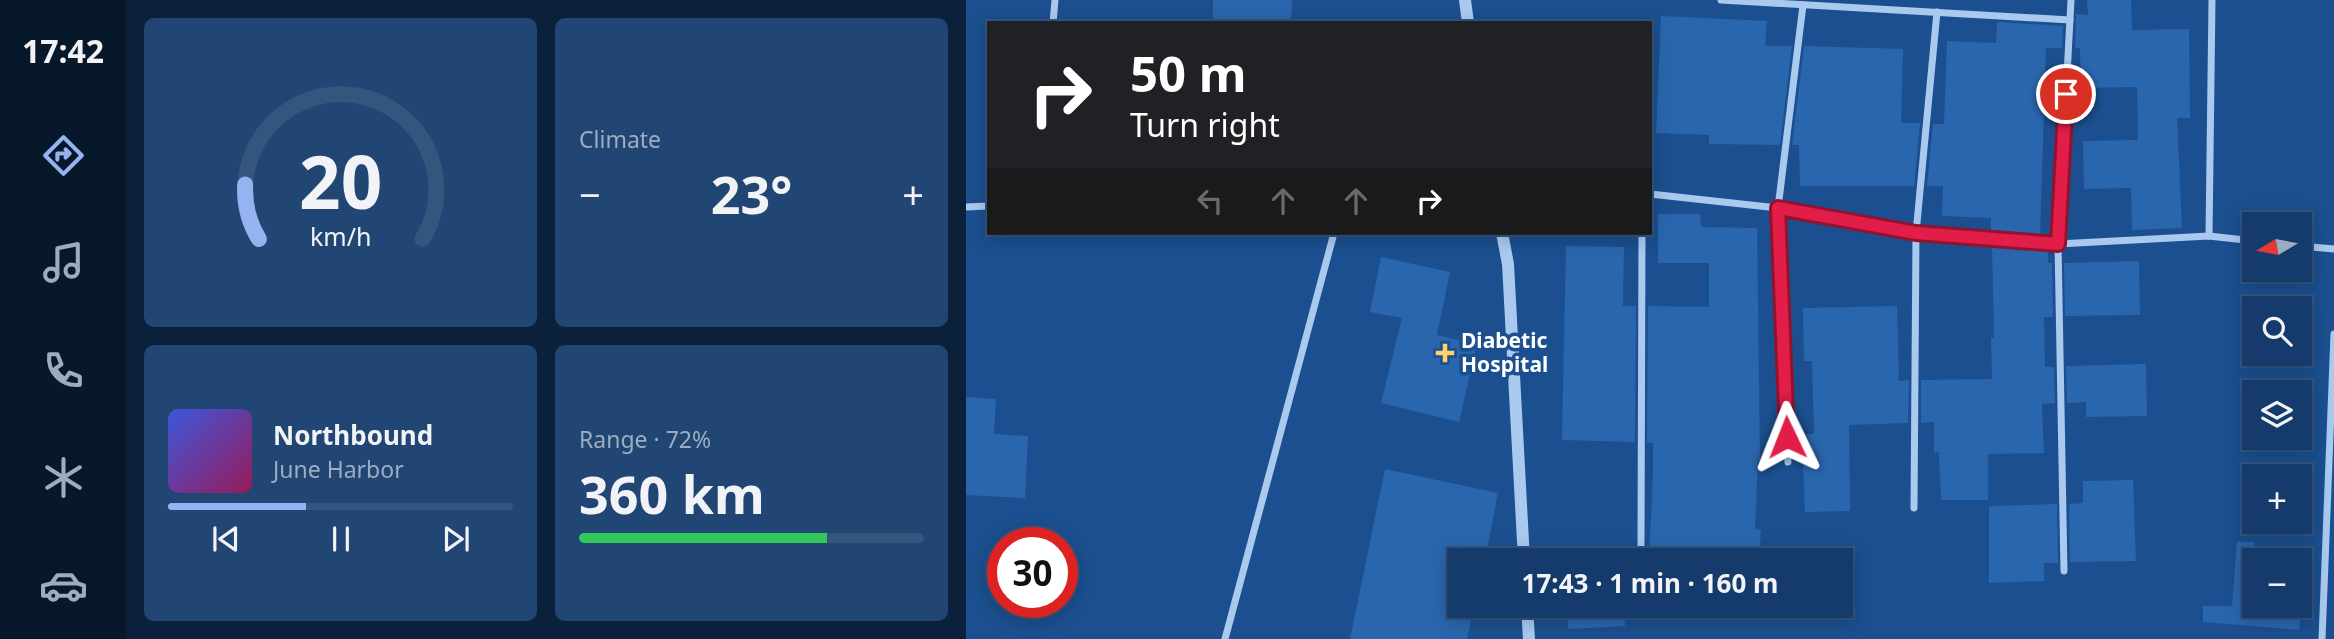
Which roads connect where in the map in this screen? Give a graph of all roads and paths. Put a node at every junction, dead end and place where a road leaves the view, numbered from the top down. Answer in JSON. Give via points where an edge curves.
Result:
{"nodes":[{"id":1,"x":1055,"y":0,"type":"edge"},
{"id":2,"x":1465,"y":0,"type":"edge"},
{"id":3,"x":1721,"y":0,"type":"edge"},
{"id":4,"x":2071,"y":0,"type":"edge"},
{"id":5,"x":2212,"y":0,"type":"edge"},
{"id":6,"x":1803,"y":5,"type":"junction"},
{"id":7,"x":1937,"y":12,"type":"junction"},
{"id":8,"x":2070,"y":20,"type":"junction"},
{"id":9,"x":1053,"y":21,"type":"edge"},
{"id":10,"x":1468,"y":21,"type":"edge"},
{"id":11,"x":1652,"y":194,"type":"edge"},
{"id":12,"x":987,"y":206,"type":"edge"},
{"id":13,"x":966,"y":207,"type":"edge"},
{"id":14,"x":1778,"y":208,"type":"junction"},
{"id":15,"x":1916,"y":233,"type":"junction"},
{"id":16,"x":1333,"y":235,"type":"edge"},
{"id":17,"x":1502,"y":235,"type":"edge"},
{"id":18,"x":1642,"y":235,"type":"edge"},
{"id":19,"x":2209,"y":236,"type":"junction"},
{"id":20,"x":2242,"y":240,"type":"edge"},
{"id":21,"x":2058,"y":244,"type":"junction"},
{"id":22,"x":2312,"y":247,"type":"edge"},
{"id":23,"x":2334,"y":249,"type":"edge"},
{"id":24,"x":2334,"y":334,"type":"edge"},
{"id":25,"x":1788,"y":462,"type":"dead end"},
{"id":26,"x":1914,"y":508,"type":"dead end"},
{"id":27,"x":1641,"y":544,"type":"dead end"},
{"id":28,"x":1523,"y":548,"type":"edge"},
{"id":29,"x":2064,"y":571,"type":"dead end"},
{"id":30,"x":1528,"y":618,"type":"edge"},
{"id":31,"x":1225,"y":639,"type":"edge"},
{"id":32,"x":1529,"y":639,"type":"edge"},
{"id":33,"x":2322,"y":639,"type":"edge"}],
"edges":[{"from":1,"to":9,"type":"street"},
{"from":2,"to":10,"type":"street"},
{"from":3,"to":6,"type":"street"},
{"from":4,"to":8,"type":"street"},
{"from":5,"to":19,"type":"street"},
{"from":6,"to":7,"type":"street"},
{"from":6,"to":14,"type":"street"},
{"from":7,"to":8,"type":"street"},
{"from":7,"to":15,"type":"street"},
{"from":8,"to":21,"type":"street"},
{"from":11,"to":14,"type":"street"},
{"from":12,"to":13,"type":"street"},
{"from":14,"to":15,"type":"street"},
{"from":14,"to":25,"type":"street"},
{"from":15,"to":21,"type":"street"},
{"from":15,"to":26,"type":"street"},
{"from":16,"to":31,"type":"street"},
{"from":17,"to":28,"type":"street","via":[[1508,264]]},
{"from":18,"to":27,"type":"street"},
{"from":19,"to":20,"type":"street"},
{"from":19,"to":21,"type":"street"},
{"from":21,"to":29,"type":"street"},
{"from":22,"to":23,"type":"street"},
{"from":24,"to":33,"type":"street"},
{"from":30,"to":32,"type":"street"}]}
